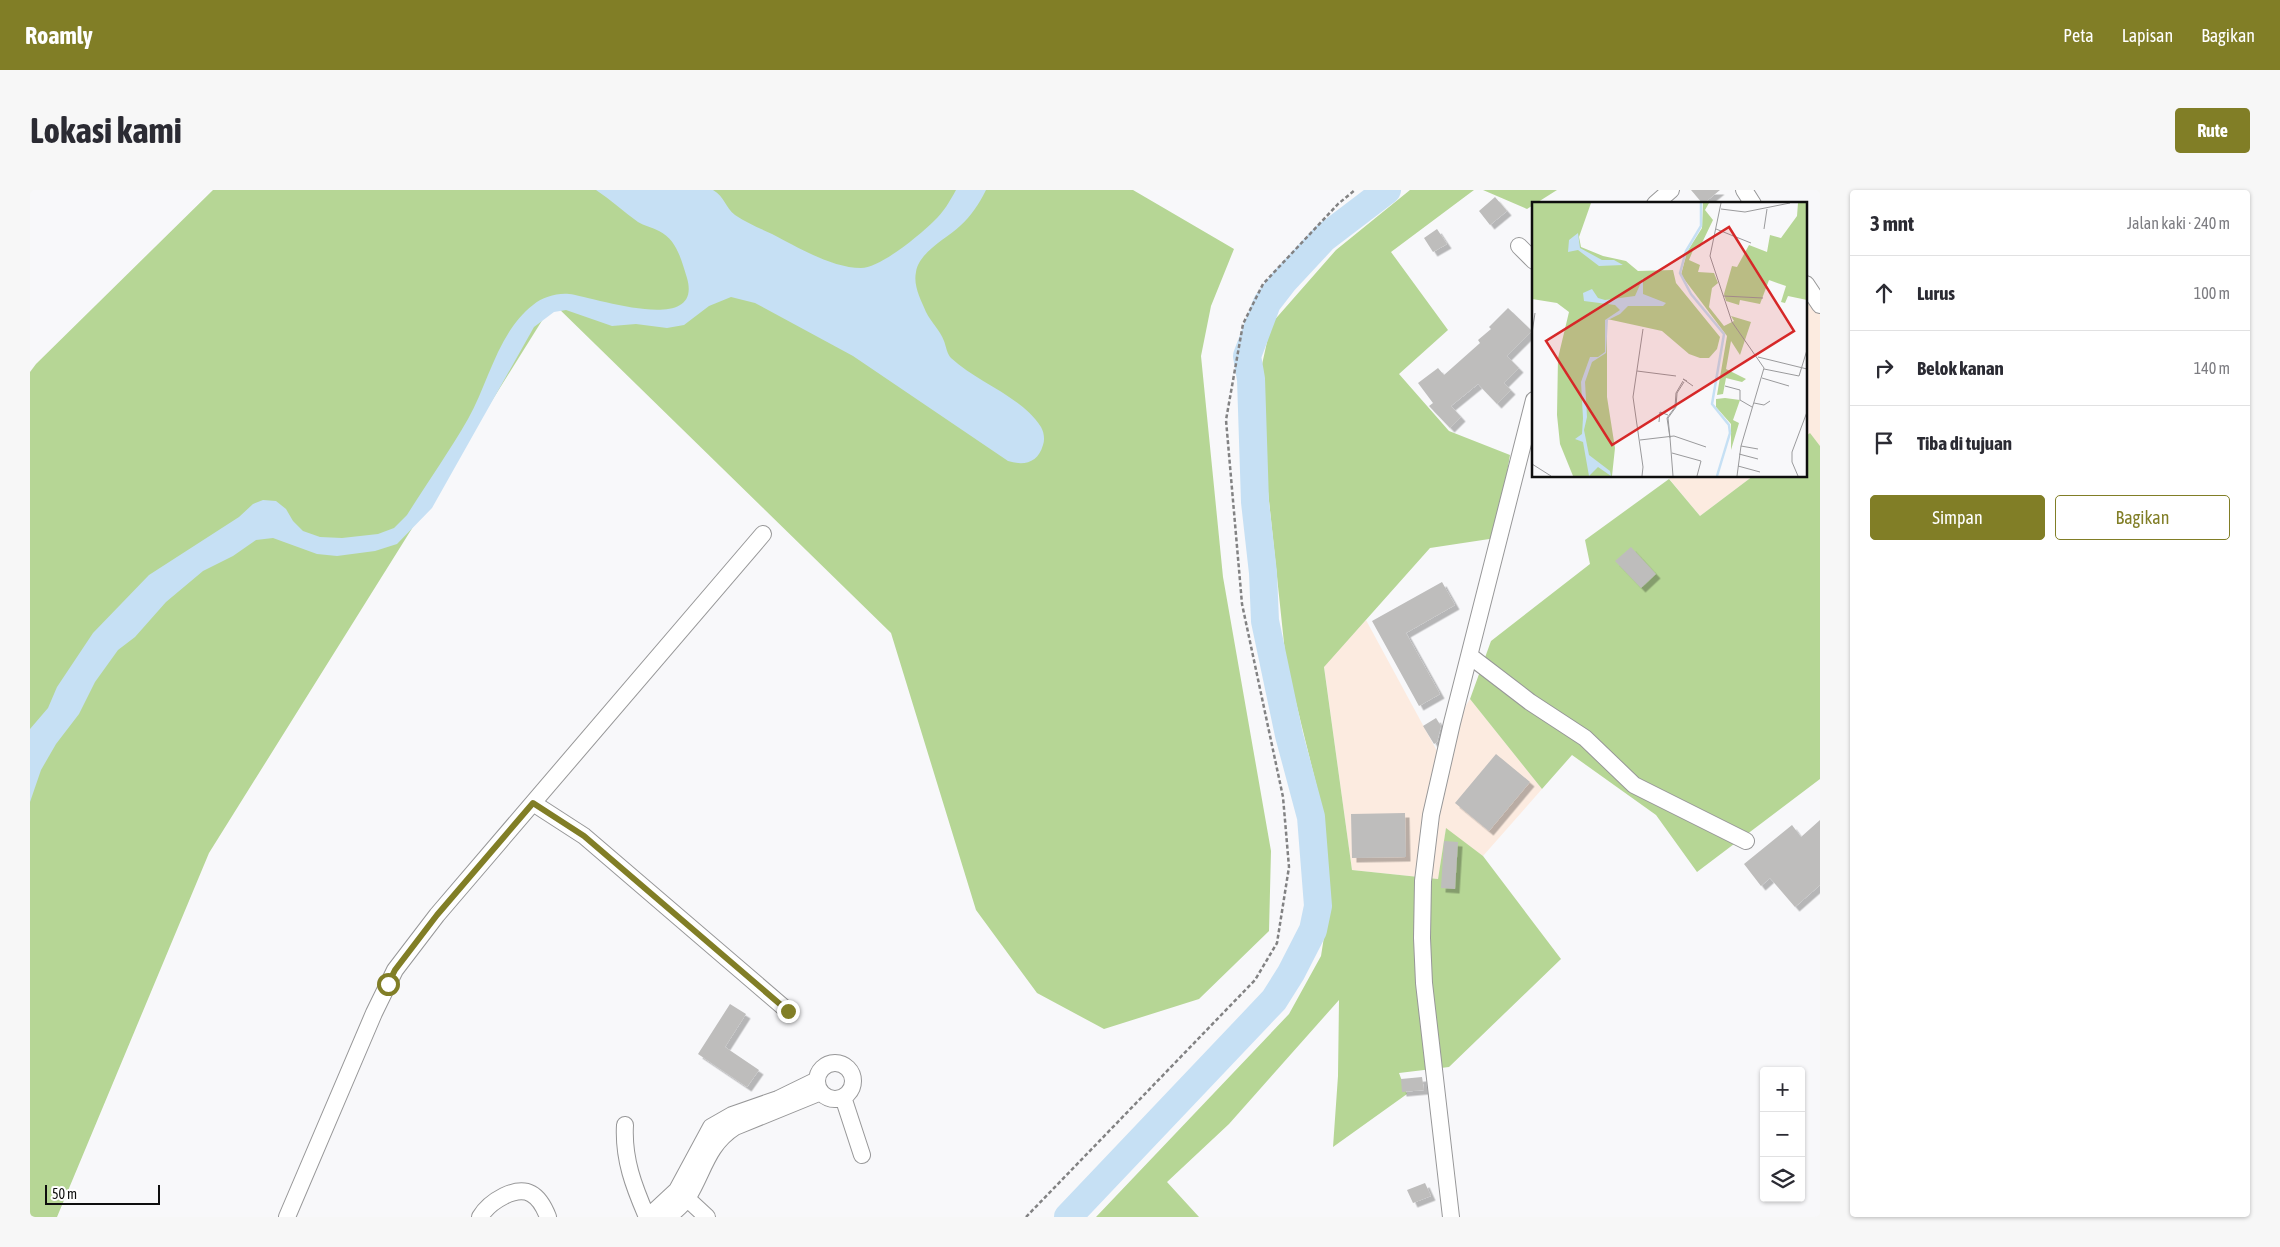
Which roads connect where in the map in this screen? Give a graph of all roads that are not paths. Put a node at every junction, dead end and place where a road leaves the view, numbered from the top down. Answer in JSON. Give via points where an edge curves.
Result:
{"nodes":[{"id":1,"x":1671,"y":190,"type":"edge"},
{"id":2,"x":1744,"y":190,"type":"edge"},
{"id":3,"x":1657,"y":202,"type":"edge"},
{"id":4,"x":1752,"y":202,"type":"edge"},
{"id":5,"x":1519,"y":246,"type":"dead end"},
{"id":6,"x":1532,"y":259,"type":"edge"},
{"id":7,"x":1808,"y":287,"type":"edge"},
{"id":8,"x":1820,"y":305,"type":"edge"},
{"id":9,"x":1532,"y":420,"type":"edge"},
{"id":10,"x":763,"y":534,"type":"dead end"},
{"id":11,"x":1470,"y":656,"type":"junction"},
{"id":12,"x":533,"y":803,"type":"junction"},
{"id":13,"x":1746,"y":841,"type":"dead end"},
{"id":14,"x":788,"y":1011,"type":"dead end"},
{"id":15,"x":819,"y":1086,"type":"junction"},
{"id":16,"x":843,"y":1098,"type":"junction"},
{"id":17,"x":624,"y":1125,"type":"dead end"},
{"id":18,"x":862,"y":1155,"type":"dead end"},
{"id":19,"x":682,"y":1194,"type":"junction"},
{"id":20,"x":286,"y":1217,"type":"edge"},
{"id":21,"x":480,"y":1217,"type":"edge"},
{"id":22,"x":548,"y":1217,"type":"edge"},
{"id":23,"x":648,"y":1217,"type":"edge"},
{"id":24,"x":668,"y":1217,"type":"edge"},
{"id":25,"x":707,"y":1217,"type":"edge"},
{"id":26,"x":1451,"y":1217,"type":"edge"}],
"edges":[{"from":1,"to":3,"type":"street"},
{"from":2,"to":4,"type":"street"},
{"from":5,"to":6,"type":"street"},
{"from":7,"to":8,"type":"street"},
{"from":9,"to":11,"type":"street"},
{"from":10,"to":12,"type":"street"},
{"from":11,"to":13,"type":"street","via":[[1530,702],[1585,738],[1634,785]]},
{"from":11,"to":26,"type":"street","via":[[1431,814],[1423,881],[1424,983]]},
{"from":12,"to":14,"type":"street","via":[[584,836]]},
{"from":12,"to":20,"type":"street","via":[[437,915],[395,970]]},
{"from":15,"to":16,"type":"street","via":[[831,1099]]},
{"from":15,"to":16,"type":"street","via":[[819,1074],[827,1065],[845,1066],[853,1082],[852,1089]]},
{"from":15,"to":19,"type":"street","via":[[732,1115],[711,1127]]},
{"from":16,"to":18,"type":"street"},
{"from":17,"to":23,"type":"street","via":[[628,1171]]},
{"from":19,"to":23,"type":"street"},
{"from":19,"to":24,"type":"street"},
{"from":19,"to":25,"type":"street"},
{"from":21,"to":22,"type":"street","via":[[493,1201],[514,1191],[525,1191],[544,1206]]}]}
